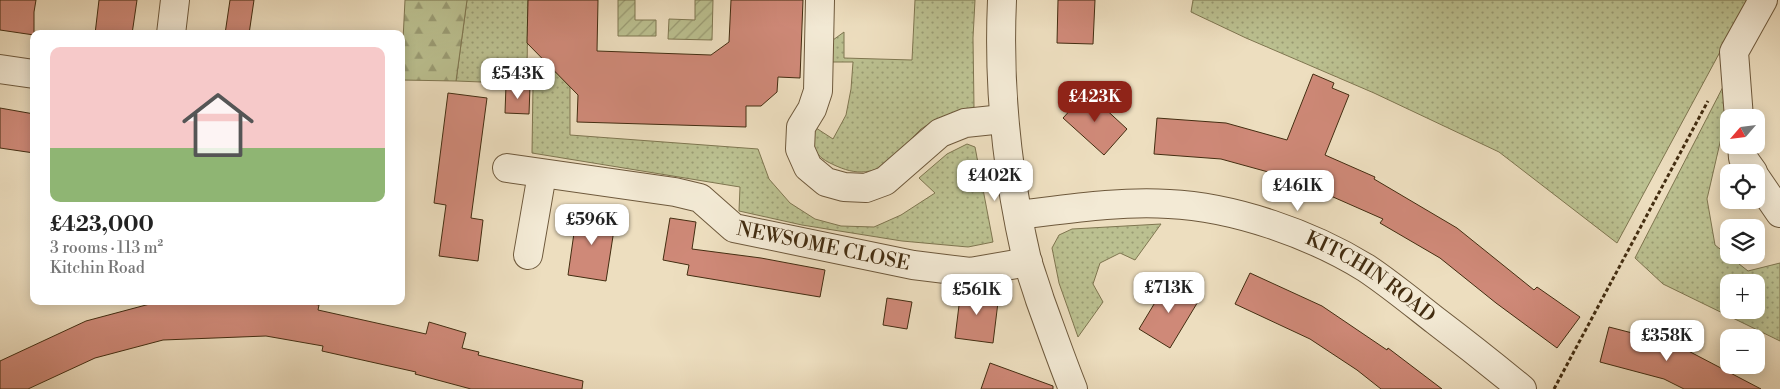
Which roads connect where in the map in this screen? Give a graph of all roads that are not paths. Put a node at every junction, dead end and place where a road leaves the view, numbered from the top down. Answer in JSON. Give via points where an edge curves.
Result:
{"nodes":[{"id":1,"x":175,"y":0,"type":"edge"},
{"id":2,"x":820,"y":0,"type":"edge"},
{"id":3,"x":1002,"y":0,"type":"edge"},
{"id":4,"x":1763,"y":0,"type":"edge"},
{"id":5,"x":171,"y":30,"type":"edge"},
{"id":6,"x":0,"y":69,"type":"edge"},
{"id":7,"x":30,"y":73,"type":"edge"},
{"id":8,"x":1738,"y":109,"type":"edge"},
{"id":9,"x":1003,"y":120,"type":"junction"},
{"id":10,"x":507,"y":168,"type":"dead end"},
{"id":11,"x":542,"y":174,"type":"junction"},
{"id":12,"x":1765,"y":191,"type":"edge"},
{"id":13,"x":1780,"y":213,"type":"edge"},
{"id":14,"x":1018,"y":215,"type":"junction"},
{"id":15,"x":528,"y":255,"type":"dead end"},
{"id":16,"x":1028,"y":262,"type":"junction"},
{"id":17,"x":1073,"y":389,"type":"edge"},
{"id":18,"x":1522,"y":389,"type":"edge"}],
"edges":[{"from":1,"to":5,"type":"street"},
{"from":2,"to":9,"type":"street","via":[[818,91],[801,127],[800,148],[808,167],[826,182],[866,188],[886,181],[940,132],[965,123]]},
{"from":3,"to":9,"type":"street"},
{"from":4,"to":8,"type":"street","via":[[1734,52]]},
{"from":6,"to":7,"type":"street"},
{"from":9,"to":14,"type":"street"},
{"from":10,"to":11,"type":"street","name":"NEWSOME CLOSE"},
{"from":11,"to":15,"type":"street"},
{"from":11,"to":16,"type":"street","name":"NEWSOME CLOSE","via":[[700,198],[734,228],[913,265],[970,272]]},
{"from":12,"to":13,"type":"street"},
{"from":14,"to":16,"type":"street"},
{"from":14,"to":18,"type":"street","name":"KITCHIN ROAD","via":[[1118,203],[1197,206],[1254,218],[1311,240],[1366,268]]},
{"from":16,"to":17,"type":"street"}]}
